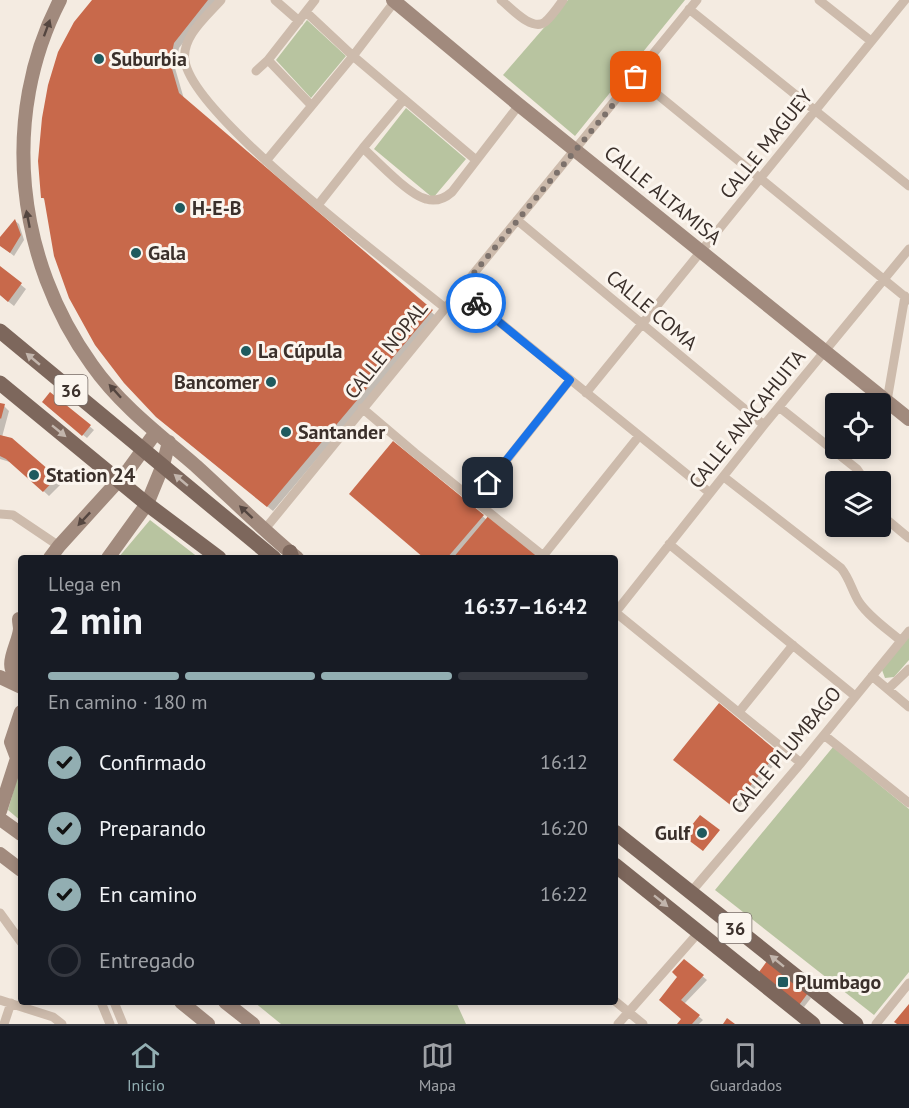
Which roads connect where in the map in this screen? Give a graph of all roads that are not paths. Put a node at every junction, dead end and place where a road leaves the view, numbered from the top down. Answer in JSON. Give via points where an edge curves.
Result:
{"nodes":[{"id":1,"x":60,"y":0,"type":"edge"},
{"id":2,"x":221,"y":0,"type":"edge"},
{"id":3,"x":275,"y":0,"type":"edge"},
{"id":4,"x":315,"y":0,"type":"edge"},
{"id":5,"x":501,"y":0,"type":"edge"},
{"id":6,"x":563,"y":0,"type":"edge"},
{"id":7,"x":697,"y":0,"type":"edge"},
{"id":8,"x":819,"y":0,"type":"edge"},
{"id":9,"x":904,"y":0,"type":"edge"},
{"id":10,"x":394,"y":1,"type":"edge"},
{"id":11,"x":689,"y":9,"type":"junction"},
{"id":12,"x":306,"y":12,"type":"junction"},
{"id":13,"x":299,"y":21,"type":"junction"},
{"id":14,"x":871,"y":41,"type":"junction"},
{"id":15,"x":353,"y":56,"type":"junction"},
{"id":16,"x":268,"y":60,"type":"junction"},
{"id":17,"x":256,"y":71,"type":"dead end"},
{"id":18,"x":636,"y":77,"type":"junction"},
{"id":19,"x":404,"y":99,"type":"junction"},
{"id":20,"x":311,"y":105,"type":"junction"},
{"id":21,"x":519,"y":105,"type":"junction"},
{"id":22,"x":816,"y":111,"type":"junction"},
{"id":23,"x":363,"y":148,"type":"junction"},
{"id":24,"x":575,"y":150,"type":"junction"},
{"id":25,"x":476,"y":160,"type":"junction"},
{"id":26,"x":266,"y":161,"type":"junction"},
{"id":27,"x":761,"y":178,"type":"junction"},
{"id":28,"x":909,"y":186,"type":"edge"},
{"id":29,"x":318,"y":206,"type":"junction"},
{"id":30,"x":517,"y":220,"type":"junction"},
{"id":31,"x":909,"y":249,"type":"edge"},
{"id":32,"x":702,"y":250,"type":"junction"},
{"id":33,"x":884,"y":281,"type":"junction"},
{"id":34,"x":460,"y":290,"type":"junction"},
{"id":35,"x":907,"y":298,"type":"edge"},
{"id":36,"x":444,"y":308,"type":"junction"},
{"id":37,"x":641,"y":325,"type":"junction"},
{"id":38,"x":0,"y":331,"type":"edge"},
{"id":39,"x":825,"y":352,"type":"junction"},
{"id":40,"x":570,"y":380,"type":"junction"},
{"id":41,"x":0,"y":383,"type":"edge"},
{"id":42,"x":586,"y":393,"type":"junction"},
{"id":43,"x":877,"y":393,"type":"edge"},
{"id":44,"x":889,"y":393,"type":"edge"},
{"id":45,"x":891,"y":404,"type":"edge"},
{"id":46,"x":779,"y":407,"type":"junction"},
{"id":47,"x":362,"y":408,"type":"junction"},
{"id":48,"x":909,"y":418,"type":"edge"},
{"id":49,"x":764,"y":425,"type":"junction"},
{"id":50,"x":156,"y":432,"type":"junction"},
{"id":51,"x":639,"y":436,"type":"junction"},
{"id":52,"x":169,"y":442,"type":"junction"},
{"id":53,"x":144,"y":448,"type":"junction"},
{"id":54,"x":163,"y":465,"type":"junction"},
{"id":55,"x":858,"y":471,"type":"edge"},
{"id":56,"x":724,"y":477,"type":"junction"},
{"id":57,"x":120,"y":480,"type":"junction"},
{"id":58,"x":710,"y":493,"type":"junction"},
{"id":59,"x":475,"y":500,"type":"junction"},
{"id":60,"x":147,"y":504,"type":"junction"},
{"id":61,"x":0,"y":514,"type":"edge"},
{"id":62,"x":891,"y":523,"type":"edge"},
{"id":63,"x":265,"y":529,"type":"junction"},
{"id":64,"x":909,"y":538,"type":"edge"},
{"id":65,"x":669,"y":544,"type":"junction"},
{"id":66,"x":59,"y":546,"type":"junction"},
{"id":67,"x":52,"y":555,"type":"edge"},
{"id":68,"x":110,"y":555,"type":"edge"},
{"id":69,"x":215,"y":555,"type":"edge"},
{"id":70,"x":270,"y":555,"type":"edge"},
{"id":71,"x":292,"y":555,"type":"edge"},
{"id":72,"x":542,"y":555,"type":"edge"},
{"id":73,"x":546,"y":555,"type":"edge"},
{"id":74,"x":618,"y":609,"type":"edge"},
{"id":75,"x":618,"y":615,"type":"edge"},
{"id":76,"x":18,"y":622,"type":"edge"},
{"id":77,"x":909,"y":631,"type":"edge"},
{"id":78,"x":18,"y":637,"type":"edge"},
{"id":79,"x":901,"y":641,"type":"junction"},
{"id":80,"x":793,"y":645,"type":"junction"},
{"id":81,"x":909,"y":669,"type":"edge"},
{"id":82,"x":0,"y":671,"type":"edge"},
{"id":83,"x":18,"y":676,"type":"edge"},
{"id":84,"x":872,"y":676,"type":"junction"},
{"id":85,"x":0,"y":677,"type":"edge"},
{"id":86,"x":18,"y":686,"type":"edge"},
{"id":87,"x":888,"y":689,"type":"junction"},
{"id":88,"x":855,"y":696,"type":"junction"},
{"id":89,"x":909,"y":707,"type":"edge"},
{"id":90,"x":739,"y":712,"type":"junction"},
{"id":91,"x":18,"y":721,"type":"edge"},
{"id":92,"x":824,"y":735,"type":"junction"},
{"id":93,"x":18,"y":751,"type":"edge"},
{"id":94,"x":18,"y":755,"type":"edge"},
{"id":95,"x":801,"y":763,"type":"junction"},
{"id":96,"x":909,"y":802,"type":"edge"},
{"id":97,"x":0,"y":811,"type":"edge"},
{"id":98,"x":0,"y":819,"type":"edge"},
{"id":99,"x":18,"y":832,"type":"edge"},
{"id":100,"x":618,"y":834,"type":"edge"},
{"id":101,"x":0,"y":854,"type":"edge"},
{"id":102,"x":618,"y":867,"type":"edge"},
{"id":103,"x":18,"y":868,"type":"edge"},
{"id":104,"x":691,"y":892,"type":"junction"},
{"id":105,"x":0,"y":913,"type":"edge"},
{"id":106,"x":699,"y":932,"type":"junction"},
{"id":107,"x":18,"y":938,"type":"edge"},
{"id":108,"x":909,"y":983,"type":"edge"},
{"id":109,"x":0,"y":1000,"type":"edge"},
{"id":110,"x":11,"y":1003,"type":"junction"},
{"id":111,"x":618,"y":1004,"type":"edge"},
{"id":112,"x":102,"y":1005,"type":"edge"},
{"id":113,"x":115,"y":1005,"type":"edge"},
{"id":114,"x":185,"y":1005,"type":"edge"},
{"id":115,"x":229,"y":1005,"type":"edge"},
{"id":116,"x":628,"y":1012,"type":"junction"},
{"id":117,"x":4,"y":1024,"type":"edge"},
{"id":118,"x":62,"y":1024,"type":"edge"},
{"id":119,"x":110,"y":1024,"type":"edge"},
{"id":120,"x":123,"y":1024,"type":"edge"},
{"id":121,"x":208,"y":1024,"type":"edge"},
{"id":122,"x":253,"y":1024,"type":"edge"},
{"id":123,"x":618,"y":1024,"type":"edge"},
{"id":124,"x":643,"y":1024,"type":"edge"},
{"id":125,"x":813,"y":1024,"type":"edge"},
{"id":126,"x":856,"y":1024,"type":"edge"},
{"id":127,"x":876,"y":1024,"type":"edge"}],
"edges":[{"from":50,"to":1,"type":"street","one_way":true,"via":[[93,367],[71,334],[49,289],[31,230],[21,168],[22,122],[34,65]]},
{"from":2,"to":26,"type":"street","via":[[185,48],[187,71],[232,128]]},
{"from":3,"to":13,"type":"street"},
{"from":4,"to":12,"type":"street"},
{"from":5,"to":6,"type":"street","via":[[536,25],[545,22]]},
{"from":7,"to":11,"type":"street","name":"CALLE NOPAL"},
{"from":8,"to":14,"type":"street"},
{"from":9,"to":14,"type":"street","name":"CALLE MAGUEY"},
{"from":10,"to":15,"type":"street"},
{"from":10,"to":21,"type":"street","name":"CALLE ALTAMISA"},
{"from":11,"to":18,"type":"street","name":"CALLE NOPAL"},
{"from":11,"to":22,"type":"street"},
{"from":12,"to":13,"type":"street"},
{"from":12,"to":15,"type":"street"},
{"from":13,"to":16,"type":"street"},
{"from":14,"to":22,"type":"street","name":"CALLE MAGUEY"},
{"from":15,"to":19,"type":"street"},
{"from":15,"to":20,"type":"street"},
{"from":16,"to":17,"type":"street"},
{"from":16,"to":20,"type":"street"},
{"from":18,"to":24,"type":"street","name":"CALLE NOPAL"},
{"from":18,"to":27,"type":"street"},
{"from":19,"to":23,"type":"street"},
{"from":19,"to":25,"type":"street"},
{"from":20,"to":26,"type":"street"},
{"from":21,"to":24,"type":"street","name":"CALLE ALTAMISA"},
{"from":21,"to":25,"type":"street"},
{"from":22,"to":27,"type":"street","name":"CALLE MAGUEY"},
{"from":22,"to":28,"type":"street"},
{"from":23,"to":25,"type":"street","via":[[423,199],[444,199]]},
{"from":23,"to":29,"type":"street"},
{"from":24,"to":30,"type":"street","name":"CALLE NOPAL"},
{"from":24,"to":32,"type":"street","name":"CALLE ALTAMISA"},
{"from":26,"to":29,"type":"street"},
{"from":27,"to":32,"type":"street","name":"CALLE MAGUEY"},
{"from":27,"to":33,"type":"street"},
{"from":29,"to":36,"type":"street"},
{"from":30,"to":34,"type":"street","name":"CALLE NOPAL"},
{"from":30,"to":37,"type":"street","name":"CALLE COMA"},
{"from":31,"to":33,"type":"street","name":"CALLE ANACAHUITA"},
{"from":32,"to":37,"type":"street","name":"CALLE MAGUEY"},
{"from":32,"to":39,"type":"street","name":"CALLE ALTAMISA"},
{"from":33,"to":35,"type":"street"},
{"from":33,"to":39,"type":"street","name":"CALLE ANACAHUITA"},
{"from":34,"to":36,"type":"street","name":"CALLE NOPAL"},
{"from":34,"to":40,"type":"street"},
{"from":35,"to":44,"type":"street"},
{"from":36,"to":47,"type":"street","name":"CALLE NOPAL"},
{"from":37,"to":42,"type":"street","name":"CALLE MAGUEY"},
{"from":37,"to":49,"type":"street","name":"CALLE COMA"},
{"from":53,"to":38,"type":"main road","number":"36","one_way":true},
{"from":39,"to":43,"type":"street","name":"CALLE ALTAMISA"},
{"from":39,"to":46,"type":"street","name":"CALLE ANACAHUITA"},
{"from":40,"to":42,"type":"street"},
{"from":40,"to":59,"type":"street"},
{"from":41,"to":57,"type":"main road","number":"36","one_way":true},
{"from":42,"to":51,"type":"street"},
{"from":45,"to":48,"type":"street","name":"CALLE ALTAMISA"},
{"from":46,"to":49,"type":"street","name":"CALLE ANACAHUITA"},
{"from":46,"to":55,"type":"street"},
{"from":47,"to":59,"type":"street"},
{"from":47,"to":63,"type":"street","name":"CALLE NOPAL"},
{"from":49,"to":56,"type":"street","name":"CALLE ANACAHUITA"},
{"from":50,"to":52,"type":"street"},
{"from":50,"to":53,"type":"street"},
{"from":51,"to":58,"type":"street"},
{"from":51,"to":73,"type":"street"},
{"from":52,"to":54,"type":"street"},
{"from":63,"to":52,"type":"street","one_way":true},
{"from":53,"to":54,"type":"main road","number":"36"},
{"from":53,"to":57,"type":"street"},
{"from":54,"to":60,"type":"street"},
{"from":70,"to":54,"type":"main road","number":"36","one_way":true},
{"from":56,"to":58,"type":"street","name":"CALLE ANACAHUITA"},
{"from":56,"to":79,"type":"street","via":[[841,568],[866,610]]},
{"from":57,"to":60,"type":"main road","number":"36"},
{"from":57,"to":66,"type":"street","one_way":true},
{"from":58,"to":65,"type":"street","name":"CALLE ANACAHUITA"},
{"from":59,"to":72,"type":"street"},
{"from":60,"to":68,"type":"street"},
{"from":60,"to":69,"type":"main road","number":"36"},
{"from":61,"to":66,"type":"street","via":[[13,515]]},
{"from":62,"to":64,"type":"street"},
{"from":63,"to":71,"type":"street"},
{"from":65,"to":74,"type":"street","name":"CALLE ANACAHUITA"},
{"from":65,"to":80,"type":"street"},
{"from":66,"to":67,"type":"street"},
{"from":75,"to":90,"type":"street"},
{"from":76,"to":82,"type":"street"},
{"from":77,"to":79,"type":"street","name":"CALLE PLUMBAGO"},
{"from":78,"to":83,"type":"street","via":[[10,664]]},
{"from":79,"to":84,"type":"street","name":"CALLE PLUMBAGO"},
{"from":80,"to":88,"type":"street"},
{"from":80,"to":90,"type":"street"},
{"from":81,"to":87,"type":"street"},
{"from":84,"to":87,"type":"street"},
{"from":84,"to":88,"type":"street","name":"CALLE PLUMBAGO"},
{"from":85,"to":86,"type":"street"},
{"from":87,"to":89,"type":"street"},
{"from":88,"to":92,"type":"street","name":"CALLE PLUMBAGO"},
{"from":90,"to":95,"type":"street"},
{"from":91,"to":93,"type":"street","via":[[11,742]]},
{"from":92,"to":95,"type":"street","name":"CALLE PLUMBAGO"},
{"from":92,"to":96,"type":"street"},
{"from":94,"to":97,"type":"street"},
{"from":95,"to":104,"type":"street","name":"CALLE PLUMBAGO"},
{"from":98,"to":99,"type":"street"},
{"from":100,"to":104,"type":"main road","number":"36"},
{"from":101,"to":103,"type":"street"},
{"from":102,"to":106,"type":"main road","number":"36","one_way":true},
{"from":126,"to":104,"type":"main road","number":"36","one_way":true},
{"from":105,"to":107,"type":"street"},
{"from":106,"to":116,"type":"street"},
{"from":106,"to":125,"type":"main road","number":"36"},
{"from":108,"to":127,"type":"street"},
{"from":109,"to":110,"type":"street"},
{"from":110,"to":117,"type":"street"},
{"from":110,"to":118,"type":"street","via":[[53,1017]]},
{"from":111,"to":116,"type":"street"},
{"from":112,"to":119,"type":"street"},
{"from":113,"to":120,"type":"street"},
{"from":114,"to":121,"type":"street"},
{"from":115,"to":122,"type":"street"},
{"from":116,"to":123,"type":"street"},
{"from":116,"to":124,"type":"street"}]}
